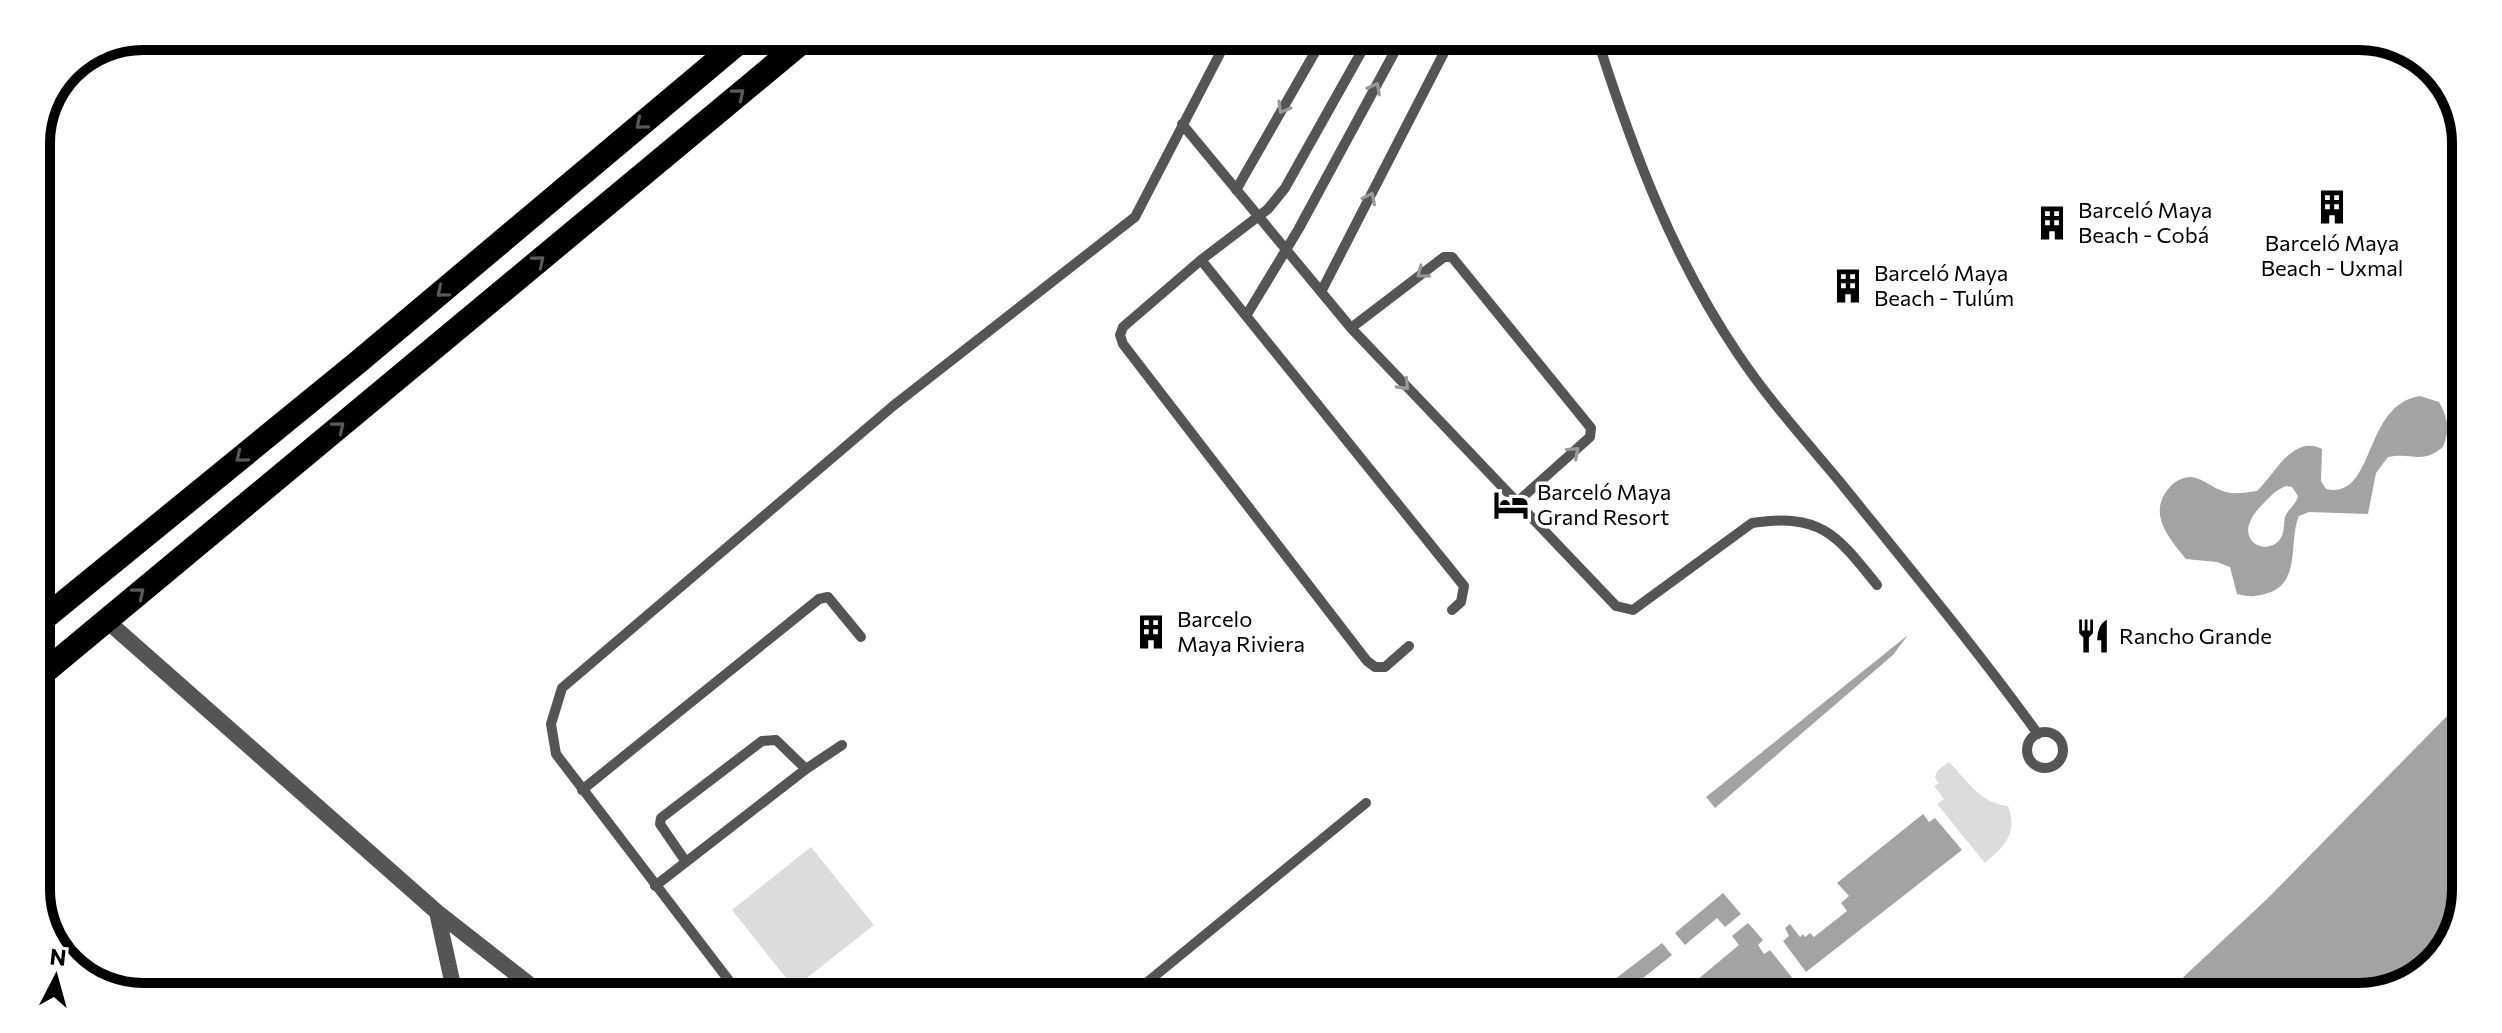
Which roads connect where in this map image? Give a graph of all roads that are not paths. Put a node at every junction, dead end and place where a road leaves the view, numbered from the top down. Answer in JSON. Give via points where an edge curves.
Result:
{"nodes":[{"id":1,"x":730,"y":50,"type":"edge"},
{"id":2,"x":793,"y":50,"type":"edge"},
{"id":3,"x":1222,"y":50,"type":"edge"},
{"id":4,"x":1316,"y":50,"type":"edge"},
{"id":5,"x":1362,"y":50,"type":"edge"},
{"id":6,"x":1396,"y":50,"type":"edge"},
{"id":7,"x":1445,"y":50,"type":"edge"},
{"id":8,"x":1601,"y":50,"type":"edge"},
{"id":9,"x":1182,"y":124,"type":"junction"},
{"id":10,"x":1236,"y":190,"type":"junction"},
{"id":11,"x":1201,"y":260,"type":"junction"},
{"id":12,"x":1321,"y":292,"type":"junction"},
{"id":13,"x":1246,"y":316,"type":"junction"},
{"id":14,"x":1351,"y":328,"type":"junction"},
{"id":15,"x":1516,"y":503,"type":"junction"},
{"id":16,"x":1877,"y":585,"type":"dead end"},
{"id":17,"x":1452,"y":610,"type":"dead end"},
{"id":18,"x":50,"y":614,"type":"edge"},
{"id":19,"x":106,"y":620,"type":"junction"},
{"id":20,"x":861,"y":637,"type":"dead end"},
{"id":21,"x":1409,"y":646,"type":"dead end"},
{"id":22,"x":50,"y":667,"type":"edge"},
{"id":23,"x":2038,"y":734,"type":"dead end"},
{"id":24,"x":842,"y":745,"type":"dead end"},
{"id":25,"x":806,"y":769,"type":"junction"},
{"id":26,"x":582,"y":790,"type":"junction"},
{"id":27,"x":1366,"y":803,"type":"dead end"},
{"id":28,"x":686,"y":862,"type":"junction"},
{"id":29,"x":655,"y":886,"type":"junction"},
{"id":30,"x":437,"y":912,"type":"junction"},
{"id":31,"x":452,"y":983,"type":"edge"},
{"id":32,"x":528,"y":983,"type":"edge"},
{"id":33,"x":731,"y":983,"type":"edge"},
{"id":34,"x":1146,"y":983,"type":"edge"}],
"edges":[{"from":1,"to":18,"type":"highway","one_way":true},
{"from":19,"to":2,"type":"highway","one_way":true},
{"from":3,"to":9,"type":"lane"},
{"from":4,"to":10,"type":"lane","one_way":true},
{"from":5,"to":11,"type":"lane","via":[[1285,188],[1268,209]]},
{"from":13,"to":6,"type":"lane","one_way":true},
{"from":12,"to":7,"type":"lane","one_way":true},
{"from":8,"to":23,"type":"lane","via":[[1657,210],[1738,355]]},
{"from":9,"to":10,"type":"lane"},
{"from":9,"to":26,"type":"lane","via":[[1135,217],[893,406],[562,688],[551,724],[556,754]]},
{"from":10,"to":12,"type":"lane"},
{"from":11,"to":13,"type":"lane"},
{"from":11,"to":21,"type":"lane","via":[[1123,327],[1123,344],[1367,661],[1385,667]]},
{"from":12,"to":14,"type":"lane"},
{"from":13,"to":17,"type":"lane","via":[[1464,586],[1461,602]]},
{"from":14,"to":15,"type":"lane","one_way":true},
{"from":15,"to":14,"type":"lane","one_way":true,"via":[[1590,437],[1591,428],[1452,257],[1444,257]]},
{"from":15,"to":16,"type":"lane","via":[[1616,606],[1626,610],[1752,523],[1770,521],[1799,520],[1819,527],[1842,542]]},
{"from":19,"to":22,"type":"highway"},
{"from":19,"to":30,"type":"street"},
{"from":20,"to":26,"type":"lane","via":[[828,597],[819,599]]},
{"from":24,"to":25,"type":"lane"},
{"from":25,"to":28,"type":"lane"},
{"from":25,"to":28,"type":"lane","via":[[776,740],[762,741],[661,818]]},
{"from":26,"to":29,"type":"lane"},
{"from":27,"to":34,"type":"lane"},
{"from":28,"to":29,"type":"lane"},
{"from":29,"to":33,"type":"lane"},
{"from":30,"to":31,"type":"street"},
{"from":30,"to":32,"type":"street"}]}
